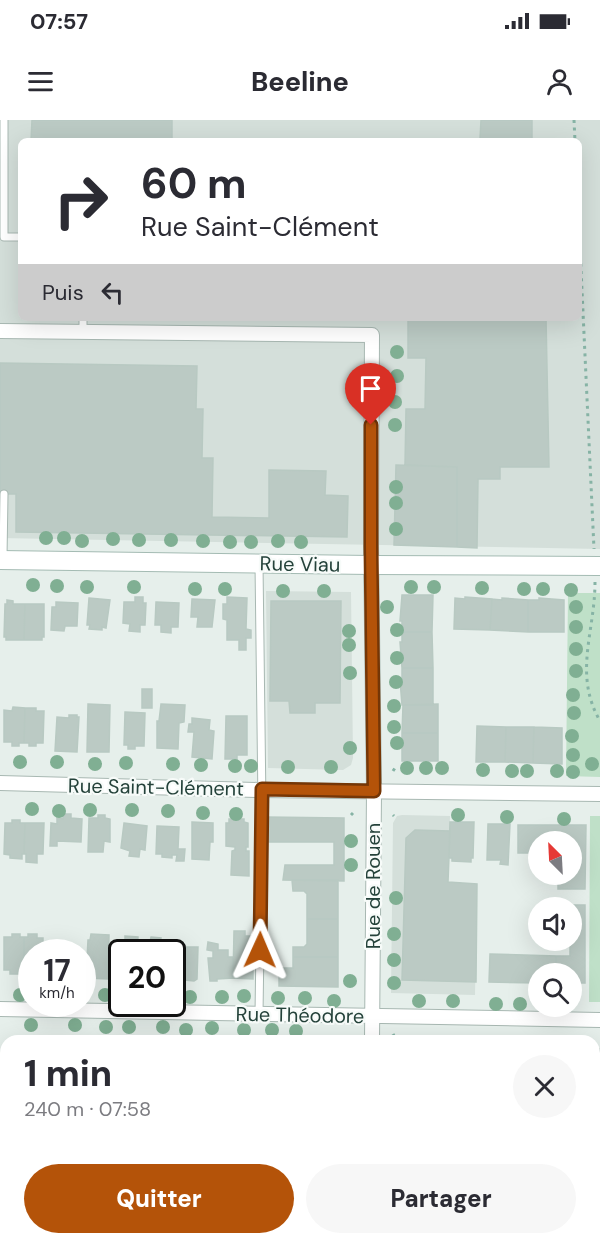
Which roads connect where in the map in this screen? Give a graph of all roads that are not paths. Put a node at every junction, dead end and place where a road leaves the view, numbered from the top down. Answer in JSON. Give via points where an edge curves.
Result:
{"nodes":[{"id":1,"x":4,"y":120,"type":"edge"},
{"id":2,"x":18,"y":237,"type":"edge"},
{"id":3,"x":83,"y":325,"type":"edge"},
{"id":4,"x":0,"y":331,"type":"edge"},
{"id":5,"x":4,"y":494,"type":"dead end"},
{"id":6,"x":2,"y":560,"type":"edge"},
{"id":7,"x":260,"y":563,"type":"junction"},
{"id":8,"x":371,"y":565,"type":"junction"},
{"id":9,"x":597,"y":566,"type":"edge"},
{"id":10,"x":0,"y":783,"type":"edge"},
{"id":11,"x":262,"y":789,"type":"junction"},
{"id":12,"x":374,"y":791,"type":"junction"},
{"id":13,"x":600,"y":794,"type":"edge"},
{"id":14,"x":0,"y":1009,"type":"edge"},
{"id":15,"x":259,"y":1014,"type":"junction"},
{"id":16,"x":373,"y":1017,"type":"junction"},
{"id":17,"x":600,"y":1020,"type":"edge"},
{"id":18,"x":372,"y":1035,"type":"edge"}],
"edges":[{"from":1,"to":2,"type":"lane","via":[[4,237]]},
{"from":3,"to":4,"type":"street"},
{"from":3,"to":8,"type":"street","name":"Rue de Rouen","via":[[372,335]]},
{"from":5,"to":6,"type":"lane"},
{"from":6,"to":7,"type":"main road","name":"Rue Viau"},
{"from":7,"to":8,"type":"main road","name":"Rue Viau"},
{"from":7,"to":11,"type":"lane"},
{"from":8,"to":9,"type":"main road","name":"Rue Viau"},
{"from":8,"to":12,"type":"street","name":"Rue de Rouen"},
{"from":10,"to":11,"type":"street","name":"Rue Saint-Clément"},
{"from":11,"to":12,"type":"street","name":"Rue Saint-Clément"},
{"from":11,"to":15,"type":"lane"},
{"from":12,"to":13,"type":"street","name":"Rue Saint-Clément"},
{"from":12,"to":16,"type":"street","name":"Rue de Rouen"},
{"from":14,"to":15,"type":"street","name":"Rue Théodore"},
{"from":15,"to":16,"type":"street","name":"Rue Théodore"},
{"from":16,"to":17,"type":"street","name":"Rue Théodore"},
{"from":16,"to":18,"type":"street","name":"Rue de Rouen"}]}
